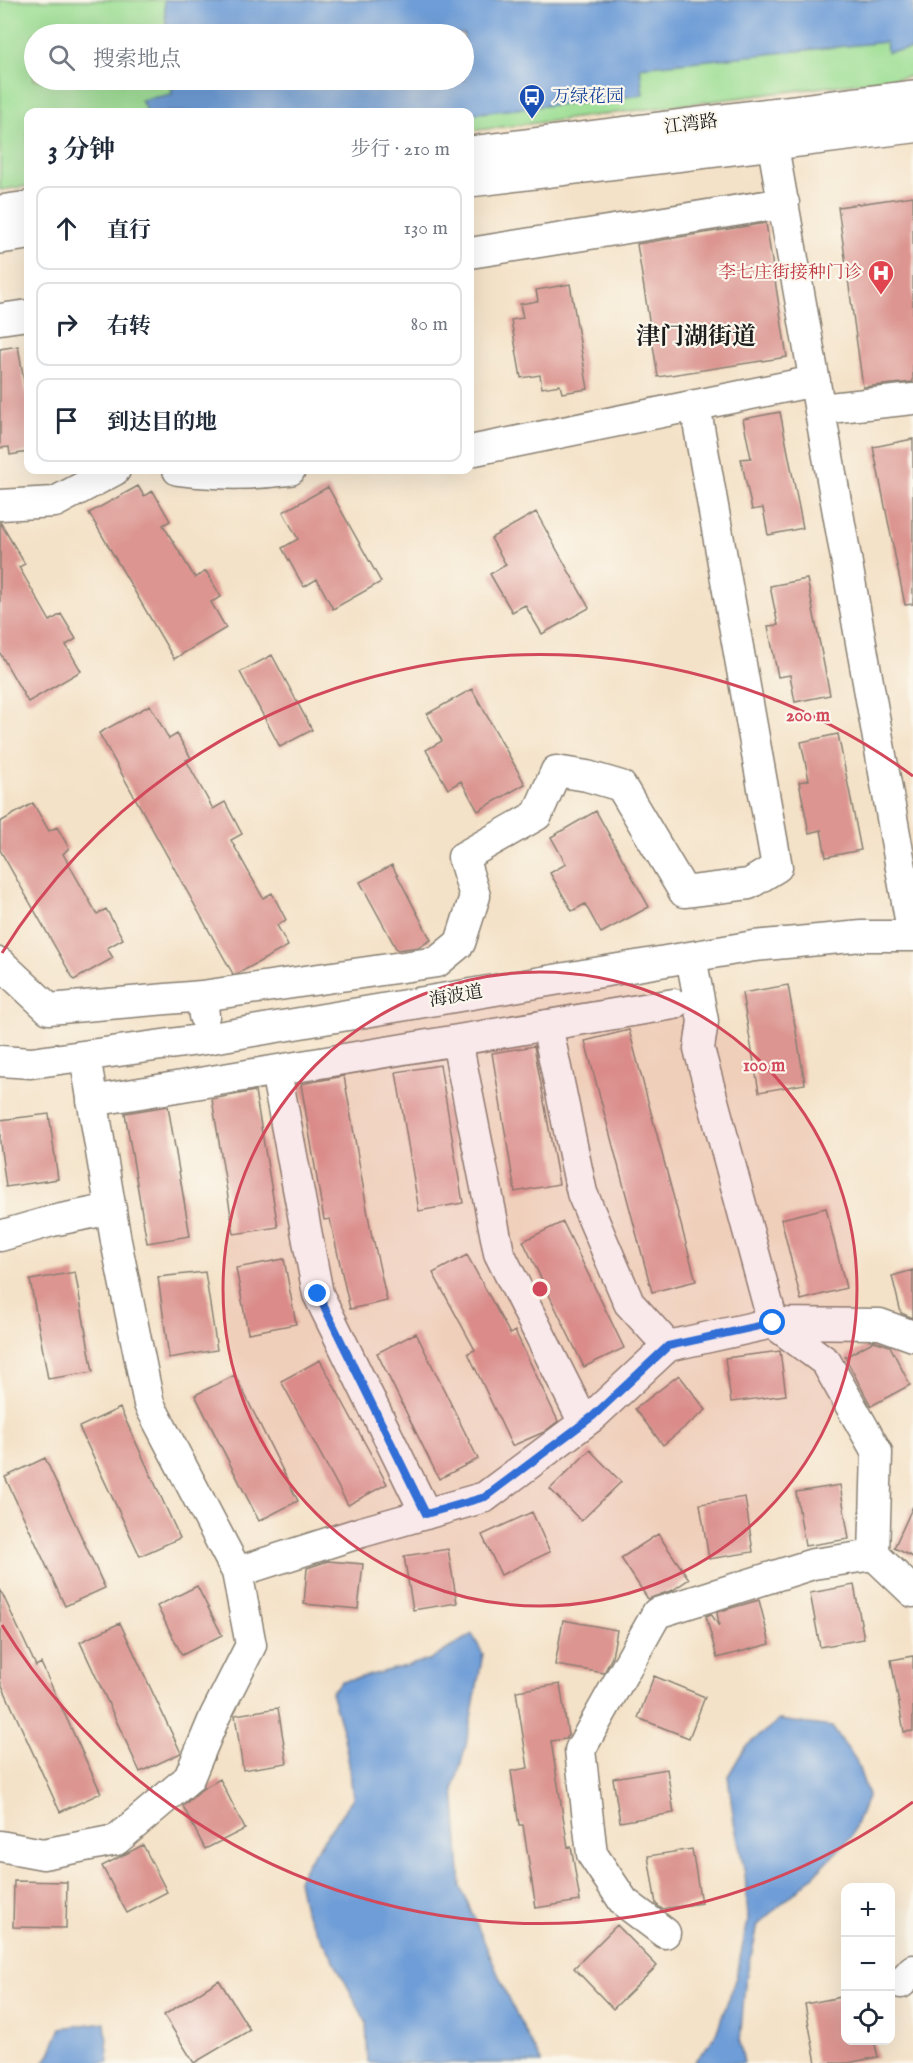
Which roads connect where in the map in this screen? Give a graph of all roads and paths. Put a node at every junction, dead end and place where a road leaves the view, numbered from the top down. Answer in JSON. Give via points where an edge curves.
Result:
{"nodes":[{"id":1,"x":913,"y":97,"type":"edge"},
{"id":2,"x":913,"y":126,"type":"edge"},
{"id":3,"x":770,"y":130,"type":"junction"},
{"id":4,"x":474,"y":153,"type":"edge"},
{"id":5,"x":474,"y":179,"type":"edge"},
{"id":6,"x":784,"y":203,"type":"junction"},
{"id":7,"x":24,"y":209,"type":"edge"},
{"id":8,"x":0,"y":212,"type":"edge"},
{"id":9,"x":24,"y":234,"type":"edge"},
{"id":10,"x":0,"y":237,"type":"edge"},
{"id":11,"x":474,"y":252,"type":"edge"},
{"id":12,"x":24,"y":316,"type":"edge"},
{"id":13,"x":0,"y":319,"type":"edge"},
{"id":14,"x":817,"y":395,"type":"junction"},
{"id":15,"x":913,"y":399,"type":"edge"},
{"id":16,"x":694,"y":405,"type":"junction"},
{"id":17,"x":474,"y":450,"type":"edge"},
{"id":18,"x":108,"y":474,"type":"edge"},
{"id":19,"x":208,"y":474,"type":"edge"},
{"id":20,"x":260,"y":474,"type":"edge"},
{"id":21,"x":0,"y":505,"type":"edge"},
{"id":22,"x":913,"y":936,"type":"edge"},
{"id":23,"x":678,"y":959,"type":"junction"},
{"id":24,"x":0,"y":963,"type":"edge"},
{"id":25,"x":202,"y":996,"type":"junction"},
{"id":26,"x":674,"y":1004,"type":"junction"},
{"id":27,"x":547,"y":1026,"type":"junction"},
{"id":28,"x":206,"y":1040,"type":"junction"},
{"id":29,"x":457,"y":1041,"type":"junction"},
{"id":30,"x":699,"y":1049,"type":"junction"},
{"id":31,"x":85,"y":1056,"type":"junction"},
{"id":32,"x":0,"y":1061,"type":"edge"},
{"id":33,"x":276,"y":1071,"type":"junction"},
{"id":34,"x":92,"y":1101,"type":"junction"},
{"id":35,"x":111,"y":1209,"type":"junction"},
{"id":36,"x":0,"y":1236,"type":"edge"},
{"id":37,"x":773,"y":1323,"type":"junction"},
{"id":38,"x":913,"y":1336,"type":"edge"},
{"id":39,"x":668,"y":1346,"type":"junction"},
{"id":40,"x":584,"y":1423,"type":"junction"},
{"id":41,"x":426,"y":1514,"type":"junction"},
{"id":42,"x":874,"y":1556,"type":"junction"},
{"id":43,"x":237,"y":1572,"type":"junction"},
{"id":44,"x":913,"y":1592,"type":"edge"},
{"id":45,"x":0,"y":1846,"type":"edge"},
{"id":46,"x":665,"y":1933,"type":"dead end"}],
"edges":[{"from":1,"to":3,"type":"main road","name":"江湾路"},
{"from":2,"to":3,"type":"main road","name":"江湾路"},
{"from":3,"to":4,"type":"main road","name":"江湾路"},
{"from":3,"to":5,"type":"main road","name":"江湾路"},
{"from":3,"to":6,"type":"street"},
{"from":6,"to":11,"type":"street"},
{"from":6,"to":14,"type":"street"},
{"from":7,"to":8,"type":"main road"},
{"from":9,"to":10,"type":"main road"},
{"from":12,"to":13,"type":"street"},
{"from":14,"to":15,"type":"street"},
{"from":14,"to":16,"type":"street"},
{"from":14,"to":22,"type":"street"},
{"from":16,"to":17,"type":"street"},
{"from":16,"to":25,"type":"street","via":[[777,867],[749,884],[684,892],[621,786],[556,771],[537,815],[463,857],[475,896],[460,943],[437,962]]},
{"from":18,"to":21,"type":"street","via":[[55,502]]},
{"from":19,"to":20,"type":"street"},
{"from":22,"to":23,"type":"street","name":"海波道","via":[[862,936],[754,946]]},
{"from":23,"to":26,"type":"street"},
{"from":23,"to":28,"type":"street","name":"海波道"},
{"from":23,"to":30,"type":"street","via":[[703,1021]]},
{"from":24,"to":25,"type":"street","via":[[49,1009]]},
{"from":25,"to":28,"type":"street"},
{"from":26,"to":27,"type":"street"},
{"from":26,"to":30,"type":"street","via":[[678,1026]]},
{"from":27,"to":29,"type":"street"},
{"from":27,"to":39,"type":"street","via":[[582,1193],[629,1304]]},
{"from":28,"to":31,"type":"street","name":"海波道"},
{"from":29,"to":33,"type":"street"},
{"from":29,"to":40,"type":"street","via":[[500,1253]]},
{"from":30,"to":37,"type":"street"},
{"from":31,"to":32,"type":"street","name":"海波道","via":[[31,1063]]},
{"from":31,"to":34,"type":"street"},
{"from":33,"to":34,"type":"street"},
{"from":33,"to":41,"type":"street","via":[[318,1294]]},
{"from":34,"to":35,"type":"street"},
{"from":35,"to":36,"type":"street"},
{"from":35,"to":43,"type":"street","via":[[149,1404]]},
{"from":37,"to":38,"type":"street","via":[[880,1324]]},
{"from":37,"to":39,"type":"street"},
{"from":37,"to":42,"type":"street","via":[[826,1362],[877,1452]]},
{"from":39,"to":40,"type":"street"},
{"from":40,"to":41,"type":"street","via":[[485,1497]]},
{"from":41,"to":43,"type":"street"},
{"from":42,"to":44,"type":"street"},
{"from":42,"to":46,"type":"street","via":[[813,1564],[657,1613],[580,1750],[592,1854],[624,1902]]},
{"from":43,"to":45,"type":"street","via":[[251,1645],[189,1778],[116,1840],[43,1854]]}]}
